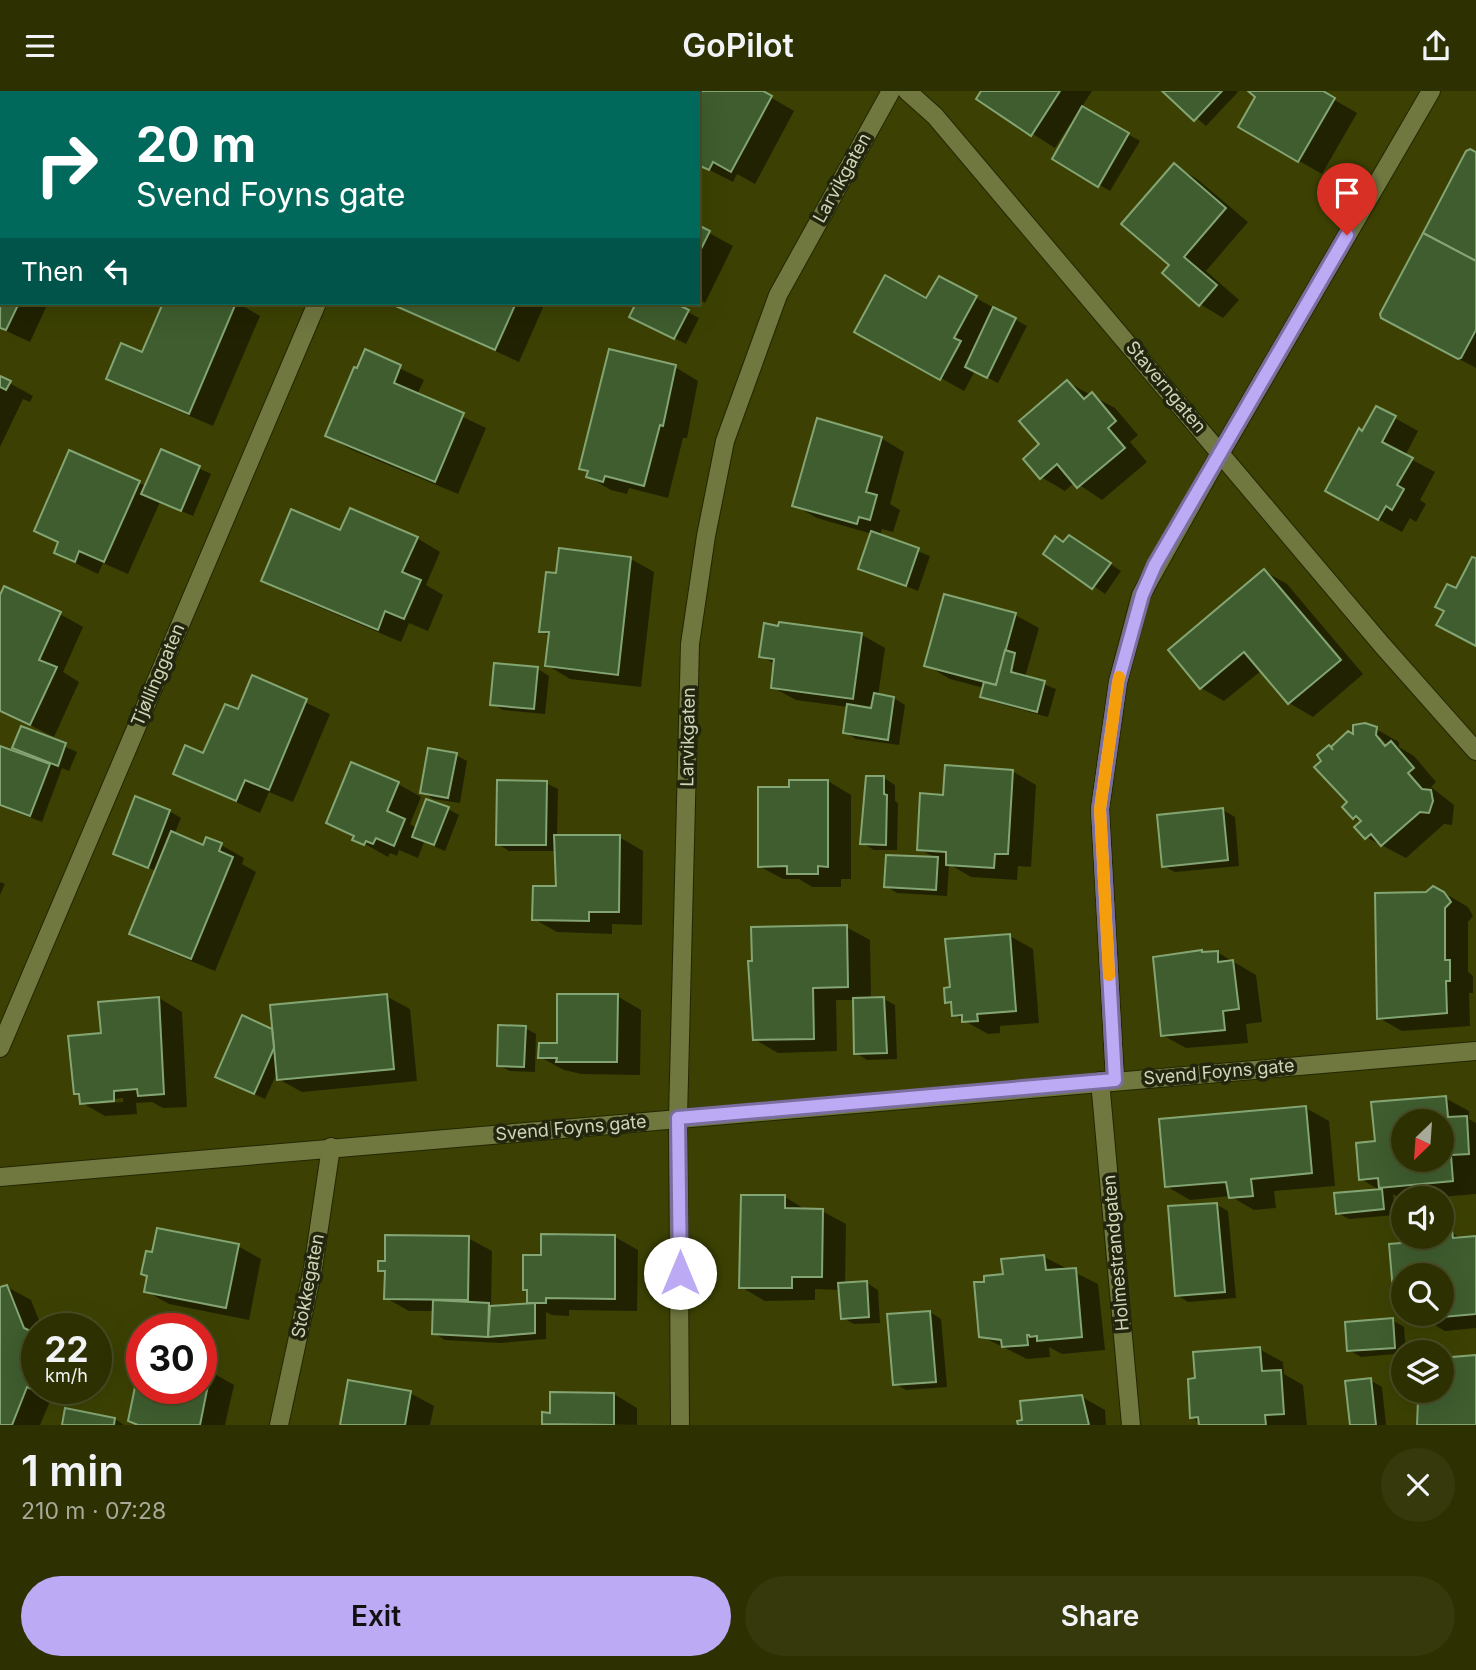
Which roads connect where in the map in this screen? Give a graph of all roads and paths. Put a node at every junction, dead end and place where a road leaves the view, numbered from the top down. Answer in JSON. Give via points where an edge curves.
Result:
{"nodes":[{"id":1,"x":891,"y":91,"type":"edge"},
{"id":2,"x":907,"y":91,"type":"edge"},
{"id":3,"x":1431,"y":91,"type":"edge"},
{"id":4,"x":316,"y":305,"type":"edge"},
{"id":5,"x":1221,"y":452,"type":"junction"},
{"id":6,"x":1476,"y":751,"type":"edge"},
{"id":7,"x":0,"y":1048,"type":"edge"},
{"id":8,"x":1476,"y":1051,"type":"edge"},
{"id":9,"x":1107,"y":1081,"type":"junction"},
{"id":10,"x":678,"y":1118,"type":"junction"},
{"id":11,"x":331,"y":1147,"type":"junction"},
{"id":12,"x":0,"y":1177,"type":"edge"},
{"id":13,"x":279,"y":1425,"type":"edge"},
{"id":14,"x":680,"y":1425,"type":"edge"},
{"id":15,"x":1131,"y":1425,"type":"edge"}],
"edges":[{"from":1,"to":10,"type":"street","name":"Larvikgaten","via":[[778,295],[725,441],[690,644]]},
{"from":2,"to":5,"type":"street","name":"Staverngaten","via":[[935,116]]},
{"from":3,"to":5,"type":"street","name":"Holmestrandgaten"},
{"from":4,"to":7,"type":"street","name":"Tjøllinggaten"},
{"from":5,"to":6,"type":"street","name":"Staverngaten"},
{"from":5,"to":9,"type":"street","name":"Holmestrandgaten","via":[[1142,595],[1118,682],[1100,809]]},
{"from":8,"to":9,"type":"street","name":"Svend Foyns gate"},
{"from":9,"to":10,"type":"street","name":"Svend Foyns gate"},
{"from":9,"to":15,"type":"street","name":"Holmestrandgaten"},
{"from":10,"to":11,"type":"street","name":"Svend Foyns gate"},
{"from":10,"to":14,"type":"street","name":"Larvikgaten"},
{"from":11,"to":12,"type":"street","name":"Svend Foyns gate"},
{"from":11,"to":13,"type":"street","name":"Stokkegaten","via":[[313,1268]]}]}
